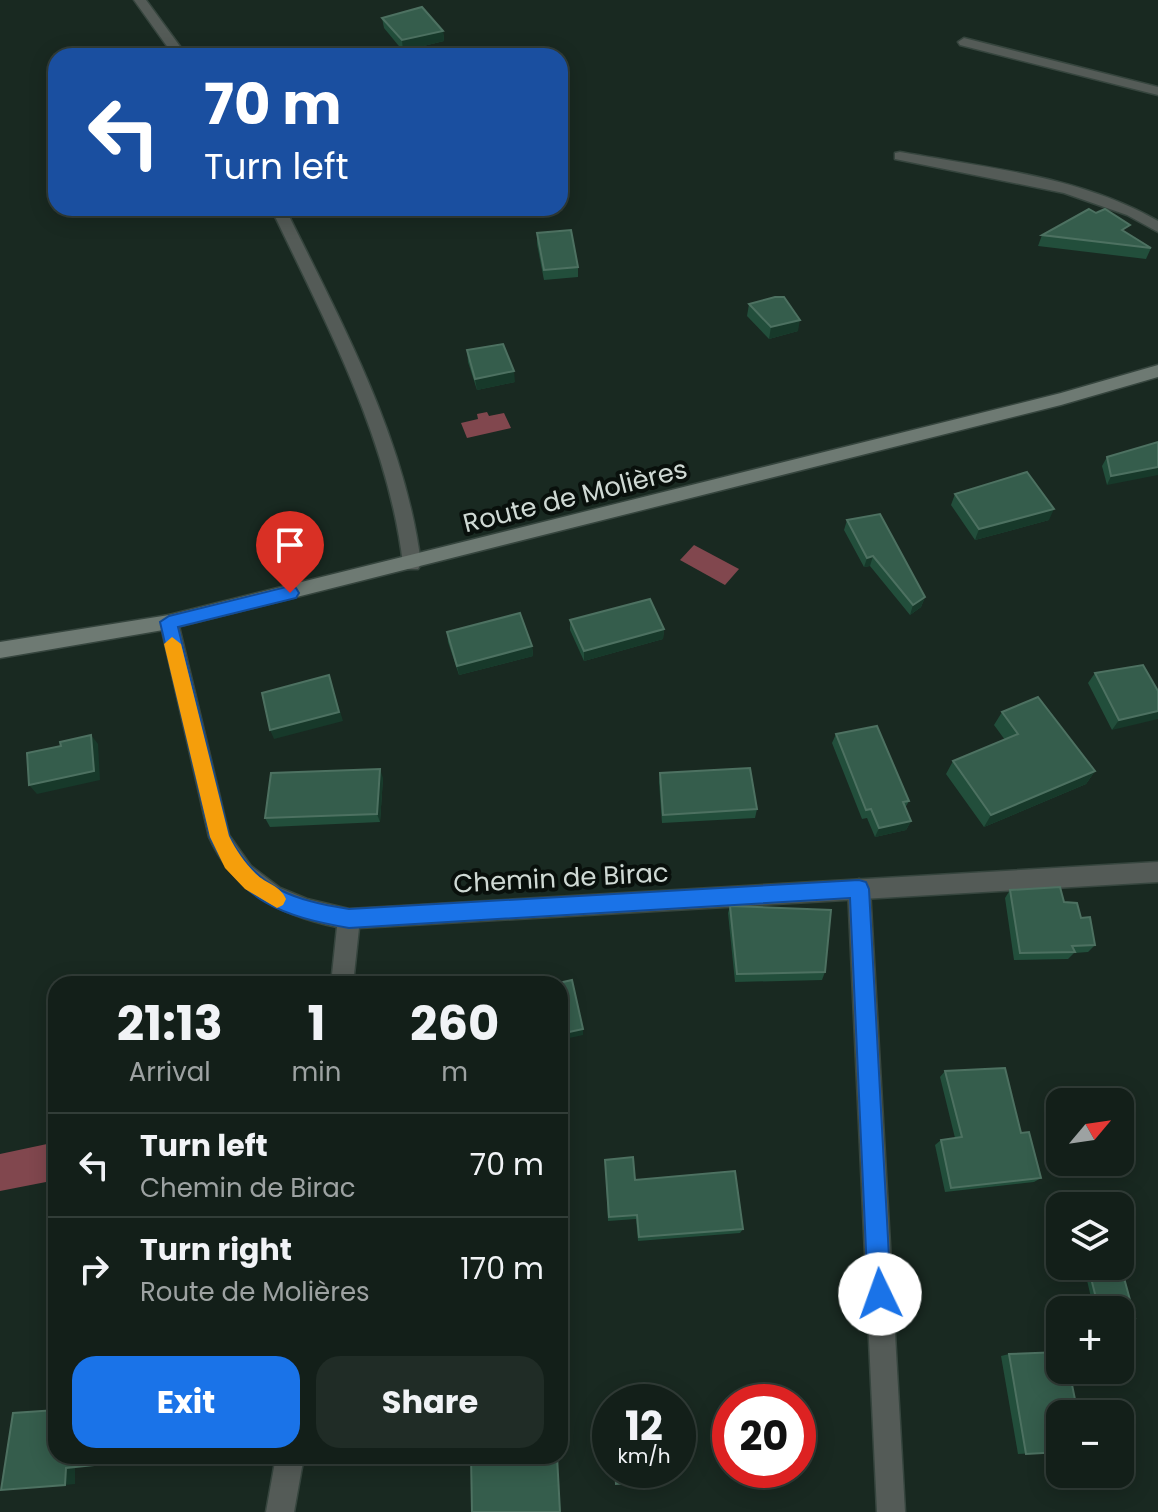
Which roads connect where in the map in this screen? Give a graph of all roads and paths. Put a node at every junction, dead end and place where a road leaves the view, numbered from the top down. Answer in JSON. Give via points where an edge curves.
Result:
{"nodes":[{"id":1,"x":140,"y":0,"type":"edge"},
{"id":2,"x":964,"y":42,"type":"dead end"},
{"id":3,"x":175,"y":48,"type":"edge"},
{"id":4,"x":1158,"y":91,"type":"edge"},
{"id":5,"x":900,"y":156,"type":"dead end"},
{"id":6,"x":282,"y":216,"type":"edge"},
{"id":7,"x":1158,"y":227,"type":"edge"},
{"id":8,"x":1158,"y":371,"type":"edge"},
{"id":9,"x":412,"y":564,"type":"junction"},
{"id":10,"x":169,"y":622,"type":"junction"},
{"id":11,"x":0,"y":650,"type":"edge"},
{"id":12,"x":1158,"y":872,"type":"edge"},
{"id":13,"x":859,"y":889,"type":"junction"},
{"id":14,"x":349,"y":919,"type":"junction"},
{"id":15,"x":343,"y":976,"type":"edge"},
{"id":16,"x":289,"y":1464,"type":"edge"},
{"id":17,"x":280,"y":1512,"type":"edge"},
{"id":18,"x":891,"y":1512,"type":"edge"}],
"edges":[{"from":1,"to":3,"type":"street"},
{"from":2,"to":4,"type":"street"},
{"from":5,"to":7,"type":"street","via":[[1087,194]]},
{"from":6,"to":9,"type":"street","via":[[361,380],[406,514]]},
{"from":8,"to":9,"type":"main road","name":"Route de Molières"},
{"from":9,"to":10,"type":"main road","name":"Route de Molières"},
{"from":10,"to":11,"type":"main road","name":"Route de Molières"},
{"from":10,"to":14,"type":"street","name":"Chemin de Birac","via":[[211,809],[232,862],[272,897]]},
{"from":12,"to":13,"type":"street","name":"Chemin de Birac"},
{"from":13,"to":14,"type":"street","name":"Chemin de Birac"},
{"from":13,"to":18,"type":"street"},
{"from":14,"to":15,"type":"street"},
{"from":16,"to":17,"type":"street"}]}
